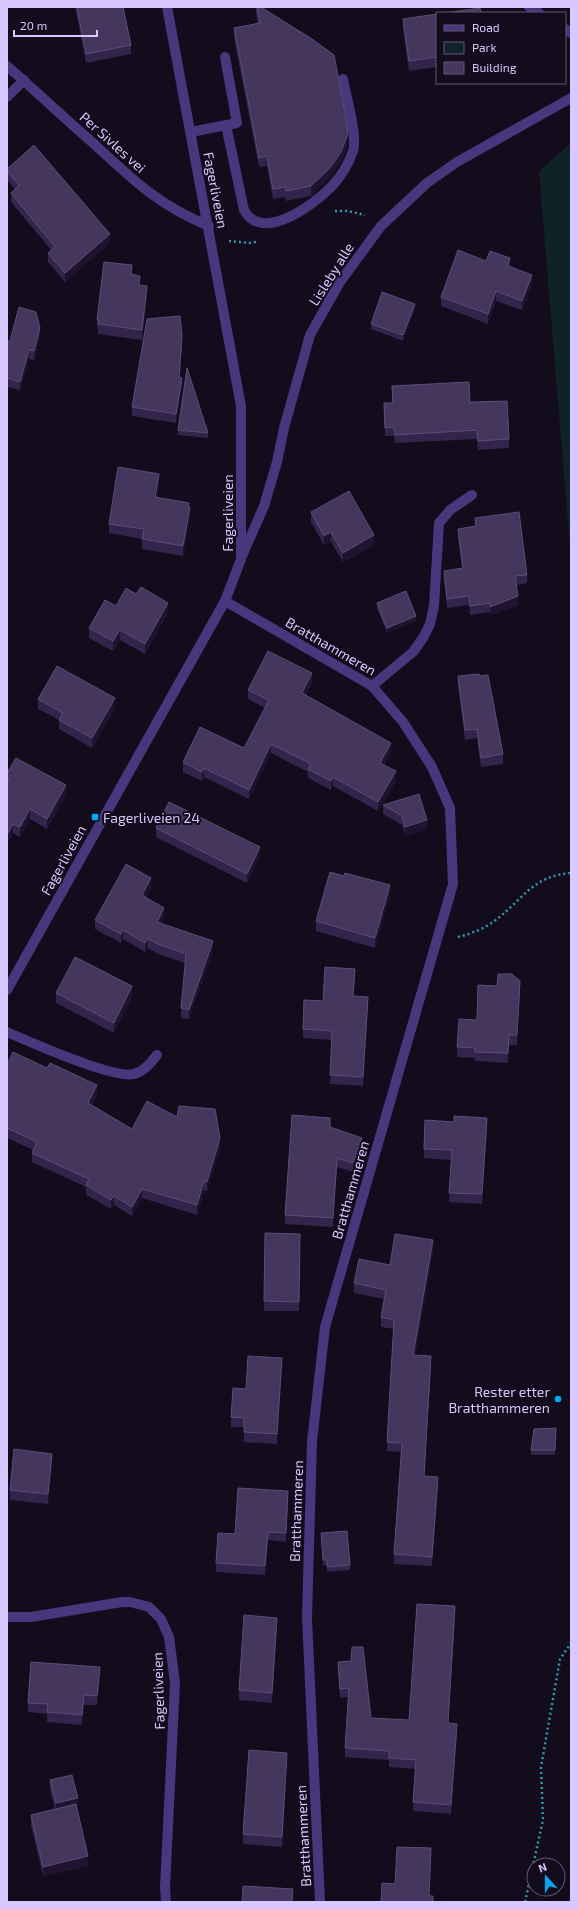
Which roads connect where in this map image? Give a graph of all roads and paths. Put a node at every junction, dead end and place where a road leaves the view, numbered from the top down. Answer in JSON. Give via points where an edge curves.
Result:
{"nodes":[{"id":1,"x":167,"y":7,"type":"edge"},
{"id":2,"x":225,"y":57,"type":"dead end"},
{"id":3,"x":7,"y":66,"type":"edge"},
{"id":4,"x":343,"y":79,"type":"dead end"},
{"id":5,"x":24,"y":80,"type":"junction"},
{"id":6,"x":7,"y":98,"type":"edge"},
{"id":7,"x":571,"y":98,"type":"edge"},
{"id":8,"x":226,"y":125,"type":"junction"},
{"id":9,"x":191,"y":132,"type":"junction"},
{"id":10,"x":209,"y":226,"type":"junction"},
{"id":11,"x":472,"y":495,"type":"dead end"},
{"id":12,"x":241,"y":559,"type":"junction"},
{"id":13,"x":225,"y":601,"type":"junction"},
{"id":14,"x":372,"y":686,"type":"junction"},
{"id":15,"x":571,"y":873,"type":"edge"},
{"id":16,"x":436,"y":942,"type":"junction"},
{"id":17,"x":7,"y":990,"type":"edge"},
{"id":18,"x":7,"y":1032,"type":"edge"},
{"id":19,"x":157,"y":1055,"type":"dead end"},
{"id":20,"x":7,"y":1617,"type":"edge"},
{"id":21,"x":571,"y":1643,"type":"edge"},
{"id":22,"x":166,"y":1902,"type":"edge"},
{"id":23,"x":320,"y":1902,"type":"edge"},
{"id":24,"x":525,"y":1902,"type":"edge"}],
"edges":[{"from":1,"to":9,"type":"street","name":"Fagerliveien"},
{"from":2,"to":8,"type":"street","via":[[237,123]]},
{"from":3,"to":5,"type":"street","name":"Per Sivles vei"},
{"from":4,"to":8,"type":"street","via":[[354,138],[353,150],[345,168],[334,184],[319,198],[274,223],[258,224],[251,220],[244,210]]},
{"from":5,"to":6,"type":"street"},
{"from":5,"to":10,"type":"street","name":"Per Sivles vei","via":[[139,185],[165,205]]},
{"from":7,"to":12,"type":"street","name":"Lisleby alle","via":[[457,162],[427,183],[382,226],[348,270],[310,336],[264,506]]},
{"from":8,"to":9,"type":"street"},
{"from":9,"to":10,"type":"street","name":"Fagerliveien"},
{"from":10,"to":12,"type":"street","name":"Fagerliveien","via":[[241,406]]},
{"from":11,"to":14,"type":"street","via":[[450,510],[438,523],[434,606],[430,624],[423,638],[413,652]]},
{"from":12,"to":13,"type":"street","name":"Fagerliveien"},
{"from":13,"to":14,"type":"street","name":"Bratthammeren"},
{"from":13,"to":17,"type":"street","name":"Fagerliveien"},
{"from":14,"to":16,"type":"street","name":"Bratthammeren","via":[[404,722],[432,767],[450,808],[453,884]]},
{"from":15,"to":16,"type":"path","via":[[540,880],[496,920],[476,931]]},
{"from":16,"to":23,"type":"street","name":"Bratthammeren","via":[[325,1327],[312,1442],[308,1618]]},
{"from":18,"to":19,"type":"street","via":[[86,1064],[121,1074],[134,1074],[140,1071]]},
{"from":20,"to":22,"type":"street","name":"Fagerliveien","via":[[31,1617],[130,1602],[149,1607],[163,1623],[169,1637],[175,1683]]},
{"from":21,"to":24,"type":"path","via":[[560,1659],[541,1767],[543,1820]]}]}
